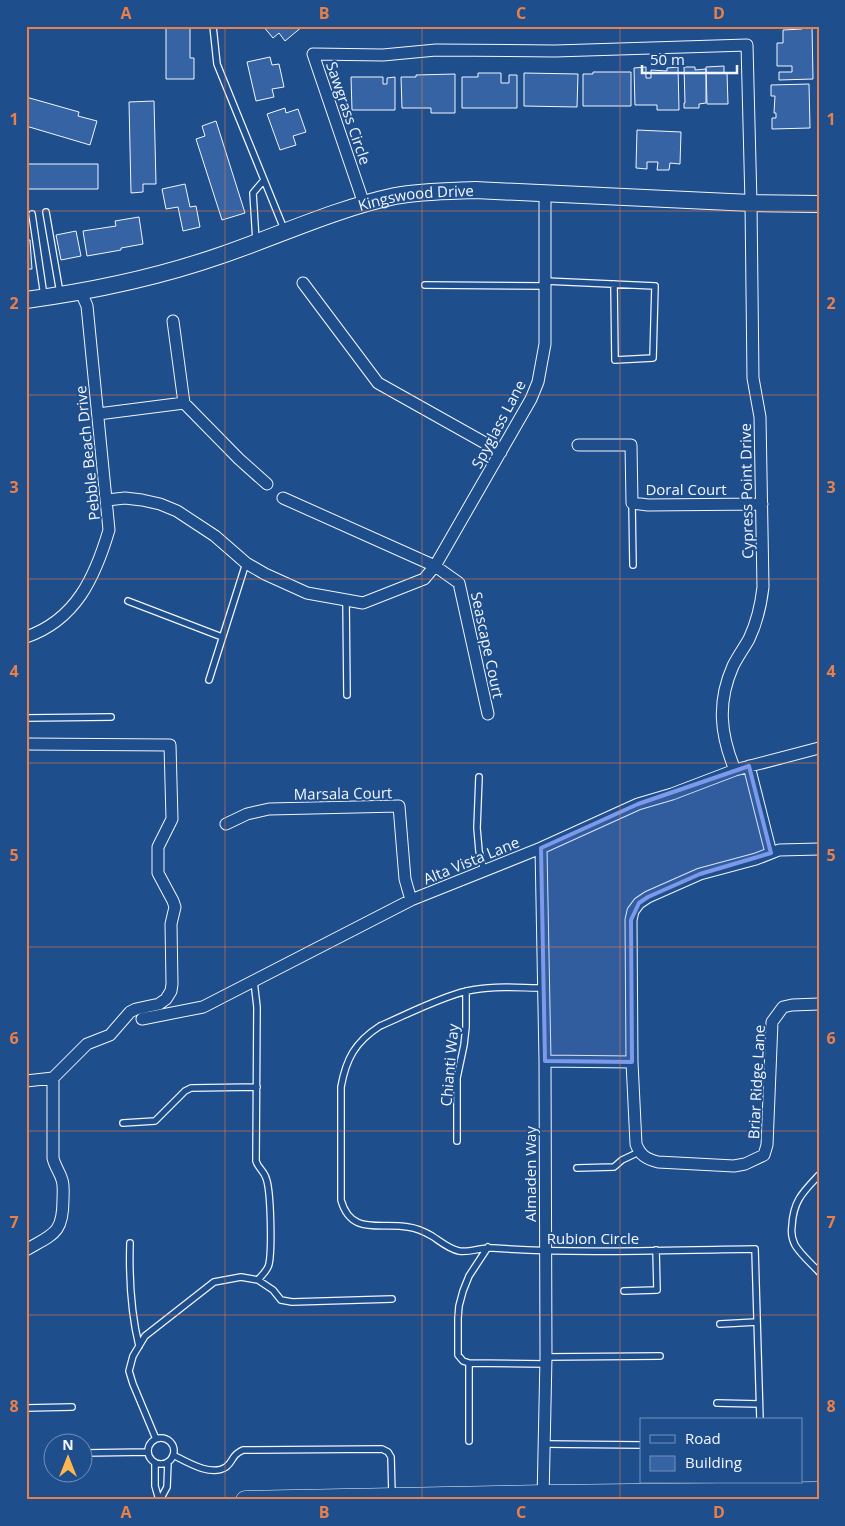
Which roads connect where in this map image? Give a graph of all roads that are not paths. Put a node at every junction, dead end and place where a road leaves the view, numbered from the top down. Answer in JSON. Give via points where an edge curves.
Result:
{"nodes":[{"id":1,"x":213,"y":26,"type":"edge"},
{"id":2,"x":264,"y":180,"type":"junction"},
{"id":3,"x":545,"y":194,"type":"junction"},
{"id":4,"x":751,"y":203,"type":"junction"},
{"id":5,"x":364,"y":204,"type":"junction"},
{"id":6,"x":819,"y":204,"type":"edge"},
{"id":7,"x":46,"y":212,"type":"dead end"},
{"id":8,"x":32,"y":214,"type":"dead end"},
{"id":9,"x":285,"y":231,"type":"junction"},
{"id":10,"x":256,"y":242,"type":"junction"},
{"id":11,"x":303,"y":283,"type":"dead end"},
{"id":12,"x":545,"y":283,"type":"junction"},
{"id":13,"x":614,"y":284,"type":"junction"},
{"id":14,"x":425,"y":285,"type":"dead end"},
{"id":15,"x":81,"y":292,"type":"junction"},
{"id":16,"x":52,"y":297,"type":"junction"},
{"id":17,"x":26,"y":300,"type":"edge"},
{"id":18,"x":173,"y":321,"type":"dead end"},
{"id":19,"x":184,"y":403,"type":"junction"},
{"id":20,"x":98,"y":414,"type":"junction"},
{"id":21,"x":578,"y":444,"type":"dead end"},
{"id":22,"x":501,"y":452,"type":"junction"},
{"id":23,"x":267,"y":484,"type":"dead end"},
{"id":24,"x":283,"y":498,"type":"dead end"},
{"id":25,"x":107,"y":500,"type":"junction"},
{"id":26,"x":632,"y":503,"type":"junction"},
{"id":27,"x":762,"y":504,"type":"junction"},
{"id":28,"x":246,"y":563,"type":"junction"},
{"id":29,"x":633,"y":565,"type":"dead end"},
{"id":30,"x":435,"y":566,"type":"junction"},
{"id":31,"x":346,"y":600,"type":"junction"},
{"id":32,"x":128,"y":601,"type":"dead end"},
{"id":33,"x":26,"y":637,"type":"edge"},
{"id":34,"x":222,"y":638,"type":"junction"},
{"id":35,"x":209,"y":680,"type":"dead end"},
{"id":36,"x":347,"y":695,"type":"dead end"},
{"id":37,"x":488,"y":714,"type":"dead end"},
{"id":38,"x":110,"y":717,"type":"dead end"},
{"id":39,"x":26,"y":718,"type":"edge"},
{"id":40,"x":26,"y":744,"type":"edge"},
{"id":41,"x":819,"y":748,"type":"edge"},
{"id":42,"x":749,"y":766,"type":"junction"},
{"id":43,"x":735,"y":770,"type":"junction"},
{"id":44,"x":479,"y":777,"type":"dead end"},
{"id":45,"x":226,"y":824,"type":"dead end"},
{"id":46,"x":541,"y":848,"type":"junction"},
{"id":47,"x":819,"y":849,"type":"edge"},
{"id":48,"x":771,"y":853,"type":"junction"},
{"id":49,"x":484,"y":871,"type":"junction"},
{"id":50,"x":411,"y":900,"type":"junction"},
{"id":51,"x":254,"y":981,"type":"junction"},
{"id":52,"x":545,"y":988,"type":"junction"},
{"id":53,"x":466,"y":991,"type":"junction"},
{"id":54,"x":819,"y":1004,"type":"edge"},
{"id":55,"x":142,"y":1019,"type":"dead end"},
{"id":56,"x":545,"y":1061,"type":"junction"},
{"id":57,"x":632,"y":1062,"type":"junction"},
{"id":58,"x":53,"y":1078,"type":"junction"},
{"id":59,"x":26,"y":1081,"type":"edge"},
{"id":60,"x":257,"y":1087,"type":"junction"},
{"id":61,"x":123,"y":1123,"type":"dead end"},
{"id":62,"x":457,"y":1141,"type":"dead end"},
{"id":63,"x":639,"y":1152,"type":"junction"},
{"id":64,"x":578,"y":1168,"type":"dead end"},
{"id":65,"x":819,"y":1175,"type":"edge"},
{"id":66,"x":130,"y":1243,"type":"dead end"},
{"id":67,"x":488,"y":1247,"type":"junction"},
{"id":68,"x":26,"y":1250,"type":"edge"},
{"id":69,"x":656,"y":1250,"type":"junction"},
{"id":70,"x":545,"y":1251,"type":"junction"},
{"id":71,"x":819,"y":1272,"type":"edge"},
{"id":72,"x":258,"y":1280,"type":"junction"},
{"id":73,"x":624,"y":1290,"type":"dead end"},
{"id":74,"x":392,"y":1299,"type":"dead end"},
{"id":75,"x":757,"y":1322,"type":"junction"},
{"id":76,"x":720,"y":1324,"type":"dead end"},
{"id":77,"x":139,"y":1346,"type":"junction"},
{"id":78,"x":660,"y":1356,"type":"dead end"},
{"id":79,"x":545,"y":1360,"type":"junction"},
{"id":80,"x":469,"y":1363,"type":"junction"},
{"id":81,"x":717,"y":1403,"type":"dead end"},
{"id":82,"x":759,"y":1404,"type":"junction"},
{"id":83,"x":72,"y":1407,"type":"dead end"},
{"id":84,"x":26,"y":1408,"type":"edge"},
{"id":85,"x":760,"y":1418,"type":"edge"},
{"id":86,"x":156,"y":1439,"type":"junction"},
{"id":87,"x":469,"y":1442,"type":"dead end"},
{"id":88,"x":545,"y":1444,"type":"junction"},
{"id":89,"x":640,"y":1444,"type":"edge"},
{"id":90,"x":148,"y":1452,"type":"junction"},
{"id":91,"x":92,"y":1453,"type":"edge"},
{"id":92,"x":173,"y":1455,"type":"junction"},
{"id":93,"x":168,"y":1462,"type":"junction"},
{"id":94,"x":155,"y":1463,"type":"junction"},
{"id":95,"x":762,"y":1487,"type":"edge"},
{"id":96,"x":819,"y":1491,"type":"edge"},
{"id":97,"x":392,"y":1496,"type":"junction"},
{"id":98,"x":544,"y":1497,"type":"edge"},
{"id":99,"x":160,"y":1500,"type":"edge"},
{"id":100,"x":245,"y":1500,"type":"edge"}],
"edges":[{"from":1,"to":2,"type":"lane","via":[[217,64]]},
{"from":2,"to":9,"type":"lane"},
{"from":2,"to":10,"type":"lane","via":[[253,193]]},
{"from":3,"to":4,"type":"street","name":"Kingswood Drive"},
{"from":3,"to":5,"type":"street","name":"Kingswood Drive","via":[[475,190],[437,192],[397,196]]},
{"from":3,"to":12,"type":"street","name":"Spyglass Lane"},
{"from":4,"to":5,"type":"street","name":"Sawgrass Circle","via":[[747,45],[313,54]]},
{"from":4,"to":6,"type":"street","name":"Kingswood Drive"},
{"from":4,"to":27,"type":"street","name":"Cypress Point Drive","via":[[753,378],[760,417]]},
{"from":5,"to":9,"type":"street","name":"Kingswood Drive"},
{"from":7,"to":16,"type":"lane"},
{"from":8,"to":16,"type":"lane"},
{"from":9,"to":10,"type":"street","name":"Kingswood Drive"},
{"from":10,"to":15,"type":"street","name":"Kingswood Drive","via":[[130,282]]},
{"from":11,"to":22,"type":"street","via":[[378,383]]},
{"from":12,"to":13,"type":"lane"},
{"from":12,"to":14,"type":"lane"},
{"from":12,"to":22,"type":"street","name":"Spyglass Lane","via":[[545,344],[538,382]]},
{"from":13,"to":13,"type":"lane","via":[[655,286],[653,358],[615,360]]},
{"from":15,"to":16,"type":"street","name":"Kingswood Drive"},
{"from":15,"to":20,"type":"street","name":"Pebble Beach Drive","via":[[87,306]]},
{"from":16,"to":17,"type":"street","name":"Kingswood Drive"},
{"from":18,"to":19,"type":"street"},
{"from":19,"to":20,"type":"street"},
{"from":19,"to":23,"type":"street"},
{"from":20,"to":25,"type":"street","name":"Pebble Beach Drive"},
{"from":21,"to":26,"type":"street","name":"Doral Court","via":[[631,445]]},
{"from":22,"to":30,"type":"street","name":"Spyglass Lane"},
{"from":24,"to":30,"type":"street"},
{"from":25,"to":28,"type":"street","name":"Spyglass Lane","via":[[142,500],[177,511],[215,536]]},
{"from":25,"to":33,"type":"street","name":"Pebble Beach Drive","via":[[109,530],[98,564],[82,596],[46,629]]},
{"from":26,"to":27,"type":"street","name":"Doral Court"},
{"from":26,"to":29,"type":"lane"},
{"from":27,"to":43,"type":"street","name":"Cypress Point Drive","via":[[761,605],[749,638],[734,664],[723,702],[725,743]]},
{"from":28,"to":31,"type":"street","name":"Spyglass Lane","via":[[307,593]]},
{"from":28,"to":34,"type":"lane"},
{"from":30,"to":31,"type":"street","name":"Spyglass Lane","via":[[424,579],[363,603]]},
{"from":30,"to":37,"type":"street","name":"Seascape Court","via":[[459,583]]},
{"from":31,"to":36,"type":"lane"},
{"from":32,"to":34,"type":"lane"},
{"from":34,"to":35,"type":"lane"},
{"from":38,"to":39,"type":"lane"},
{"from":40,"to":58,"type":"street","via":[[170,745],[172,819],[158,847],[157,860],[158,873],[175,907],[171,924],[171,991],[159,1004],[130,1012],[110,1035],[87,1044]]},
{"from":41,"to":42,"type":"street","name":"Alta Vista Lane"},
{"from":42,"to":43,"type":"street","name":"Alta Vista Lane"},
{"from":42,"to":48,"type":"street"},
{"from":43,"to":46,"type":"street","name":"Alta Vista Lane","via":[[638,804]]},
{"from":44,"to":49,"type":"lane","via":[[477,828]]},
{"from":45,"to":50,"type":"street","name":"Marsala Court","via":[[247,814],[269,809],[399,806],[405,879]]},
{"from":46,"to":49,"type":"street","name":"Alta Vista Lane"},
{"from":46,"to":52,"type":"street","name":"Almaden Way"},
{"from":47,"to":48,"type":"street","via":[[784,849]]},
{"from":48,"to":57,"type":"street","via":[[700,874],[638,903],[631,920]]},
{"from":49,"to":50,"type":"street","name":"Alta Vista Lane"},
{"from":50,"to":51,"type":"street","name":"Alta Vista Lane"},
{"from":51,"to":55,"type":"street","name":"Alta Vista Lane","via":[[203,1007]]},
{"from":51,"to":60,"type":"lane"},
{"from":52,"to":53,"type":"lane","name":"Rubion Circle"},
{"from":52,"to":56,"type":"street","name":"Almaden Way"},
{"from":53,"to":62,"type":"lane","name":"Chianti Way","via":[[466,1027],[457,1078]]},
{"from":53,"to":67,"type":"lane","name":"Rubion Circle","via":[[380,1026],[364,1038],[351,1055],[341,1087],[341,1200],[347,1215],[360,1224],[409,1227],[462,1252]]},
{"from":54,"to":63,"type":"street","name":"Briar Ridge Lane","via":[[783,1007],[772,1022],[767,1146],[764,1154],[734,1166],[658,1162]]},
{"from":56,"to":57,"type":"street"},
{"from":56,"to":70,"type":"street","name":"Almaden Way"},
{"from":57,"to":63,"type":"street"},
{"from":58,"to":59,"type":"street"},
{"from":58,"to":68,"type":"street","via":[[53,1158],[63,1183],[62,1220],[53,1234]]},
{"from":60,"to":61,"type":"lane","via":[[191,1088],[155,1121]]},
{"from":60,"to":72,"type":"lane","via":[[256,1161],[268,1186],[271,1250],[269,1266]]},
{"from":63,"to":64,"type":"lane","via":[[614,1167]]},
{"from":65,"to":71,"type":"lane","via":[[795,1203],[791,1230],[796,1247]]},
{"from":66,"to":77,"type":"lane","via":[[132,1302]]},
{"from":67,"to":70,"type":"lane","name":"Rubion Circle"},
{"from":67,"to":80,"type":"lane","via":[[469,1276],[458,1318],[458,1355],[463,1362]]},
{"from":69,"to":70,"type":"lane","name":"Rubion Circle"},
{"from":69,"to":73,"type":"lane","via":[[657,1290]]},
{"from":69,"to":75,"type":"lane","name":"Rubion Circle","via":[[755,1249]]},
{"from":70,"to":79,"type":"street","name":"Almaden Way"},
{"from":72,"to":74,"type":"lane","via":[[281,1300],[292,1302]]},
{"from":72,"to":77,"type":"lane","via":[[242,1277],[214,1282],[145,1336]]},
{"from":75,"to":76,"type":"lane"},
{"from":75,"to":82,"type":"lane","name":"Rubion Circle"},
{"from":77,"to":86,"type":"lane","via":[[129,1371]]},
{"from":78,"to":79,"type":"lane"},
{"from":79,"to":80,"type":"lane"},
{"from":79,"to":88,"type":"street","name":"Almaden Way"},
{"from":80,"to":87,"type":"lane"},
{"from":81,"to":82,"type":"lane"},
{"from":82,"to":85,"type":"lane","name":"Rubion Circle"},
{"from":83,"to":84,"type":"lane"},
{"from":86,"to":90,"type":"lane"},
{"from":86,"to":92,"type":"lane","via":[[168,1441],[173,1447]]},
{"from":88,"to":89,"type":"lane"},
{"from":88,"to":98,"type":"street","name":"Almaden Way"},
{"from":90,"to":91,"type":"lane"},
{"from":90,"to":94,"type":"lane"},
{"from":92,"to":93,"type":"lane"},
{"from":92,"to":97,"type":"lane","via":[[201,1469],[214,1470],[228,1466],[236,1453],[243,1450],[382,1449],[391,1457]]},
{"from":93,"to":94,"type":"lane"},
{"from":93,"to":99,"type":"lane","via":[[167,1487]]},
{"from":94,"to":99,"type":"lane","via":[[155,1486]]},
{"from":95,"to":96,"type":"main road"},
{"from":95,"to":98,"type":"main road"},
{"from":97,"to":98,"type":"main road"},
{"from":97,"to":100,"type":"main road"}]}
